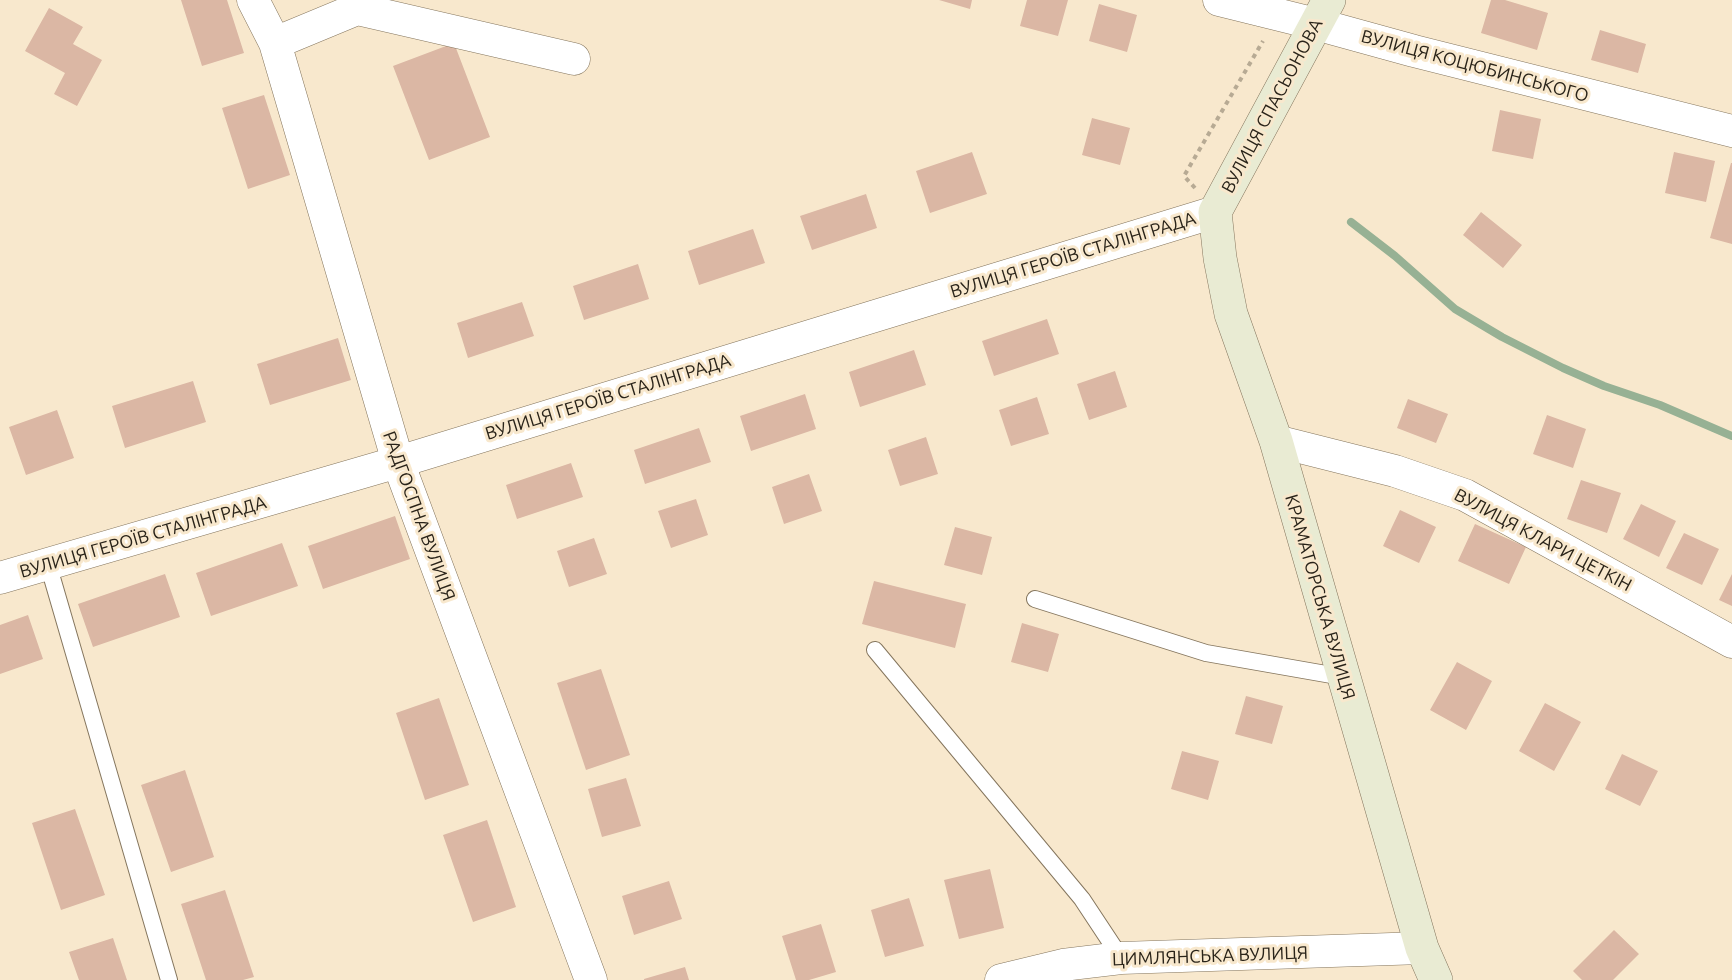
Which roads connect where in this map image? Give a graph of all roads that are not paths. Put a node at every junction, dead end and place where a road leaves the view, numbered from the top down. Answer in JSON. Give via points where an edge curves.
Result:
{"nodes":[{"id":1,"x":253,"y":0,"type":"edge"},
{"id":2,"x":1219,"y":0,"type":"edge"},
{"id":3,"x":1322,"y":12,"type":"edge"},
{"id":4,"x":275,"y":43,"type":"junction"},
{"id":5,"x":574,"y":59,"type":"dead end"},
{"id":6,"x":1732,"y":131,"type":"edge"},
{"id":7,"x":1215,"y":212,"type":"junction"},
{"id":8,"x":1276,"y":441,"type":"junction"},
{"id":9,"x":398,"y":462,"type":"junction"},
{"id":10,"x":48,"y":564,"type":"junction"},
{"id":11,"x":0,"y":578,"type":"edge"},
{"id":12,"x":1035,"y":599,"type":"dead end"},
{"id":13,"x":1732,"y":642,"type":"edge"},
{"id":14,"x":875,"y":650,"type":"dead end"},
{"id":15,"x":1343,"y":678,"type":"junction"},
{"id":16,"x":1422,"y":948,"type":"junction"},
{"id":17,"x":1121,"y":958,"type":"junction"},
{"id":18,"x":169,"y":980,"type":"edge"},
{"id":19,"x":591,"y":980,"type":"edge"},
{"id":20,"x":1001,"y":980,"type":"edge"},
{"id":21,"x":1436,"y":980,"type":"edge"}],
"edges":[{"from":1,"to":4,"type":"street","name":"РАДГОСПНА ВУЛИЦЯ"},
{"from":2,"to":3,"type":"street","name":"ВУЛИЦЯ КОЦЮБИНСЬКОГО","via":[[1279,15]]},
{"from":3,"to":6,"type":"street","name":"ВУЛИЦЯ КОЦЮБИНСЬКОГО","via":[[1414,51]]},
{"from":3,"to":7,"type":"street","name":"ВУЛИЦЯ СПАСЬОНОВА"},
{"from":4,"to":5,"type":"street","via":[[357,9]]},
{"from":4,"to":9,"type":"street","name":"РАДГОСПНА ВУЛИЦЯ"},
{"from":7,"to":8,"type":"street","name":"КРАМАТОРСЬКА ВУЛИЦЯ","via":[[1232,314]]},
{"from":7,"to":9,"type":"street","name":"ВУЛИЦЯ ГЕРОЇВ СТАЛІНГРАДА"},
{"from":8,"to":13,"type":"street","name":"ВУЛИЦЯ КЛАРИ ЦЕТКІН","via":[[1395,471],[1465,495]]},
{"from":8,"to":15,"type":"street","name":"КРАМАТОРСЬКА ВУЛИЦЯ"},
{"from":9,"to":10,"type":"street","name":"ВУЛИЦЯ ГЕРОЇВ СТАЛІНГРАДА"},
{"from":9,"to":19,"type":"street","name":"РАДГОСПНА ВУЛИЦЯ"},
{"from":10,"to":11,"type":"street","name":"ВУЛИЦЯ ГЕРОЇВ СТАЛІНГРАДА"},
{"from":10,"to":18,"type":"lane"},
{"from":12,"to":15,"type":"lane","via":[[1206,653]]},
{"from":14,"to":17,"type":"lane","via":[[1082,899]]},
{"from":15,"to":16,"type":"street","name":"КРАМАТОРСЬКА ВУЛИЦЯ"},
{"from":16,"to":17,"type":"street","name":"ЦИМЛЯНСЬКА ВУЛИЦЯ"},
{"from":16,"to":21,"type":"street","name":"КРАМАТОРСЬКА ВУЛИЦЯ"},
{"from":17,"to":20,"type":"street","name":"ЦИМЛЯНСЬКА ВУЛИЦЯ","via":[[1063,964]]}]}
